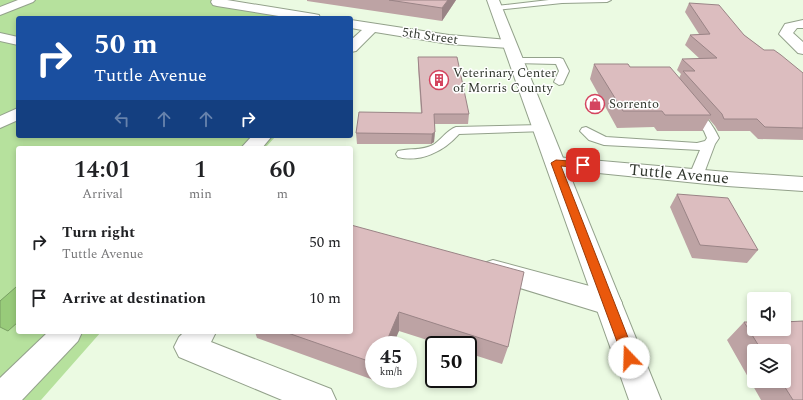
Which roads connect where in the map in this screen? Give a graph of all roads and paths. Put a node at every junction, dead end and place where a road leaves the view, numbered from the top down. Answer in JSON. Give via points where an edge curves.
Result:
{"nodes":[{"id":1,"x":29,"y":0,"type":"edge"},
{"id":2,"x":607,"y":0,"type":"edge"},
{"id":3,"x":217,"y":2,"type":"dead end"},
{"id":4,"x":535,"y":2,"type":"edge"},
{"id":5,"x":494,"y":4,"type":"edge"},
{"id":6,"x":0,"y":11,"type":"edge"},
{"id":7,"x":302,"y":16,"type":"edge"},
{"id":8,"x":353,"y":24,"type":"edge"},
{"id":9,"x":796,"y":25,"type":"edge"},
{"id":10,"x":372,"y":28,"type":"junction"},
{"id":11,"x":0,"y":37,"type":"edge"},
{"id":12,"x":16,"y":41,"type":"edge"},
{"id":13,"x":353,"y":46,"type":"edge"},
{"id":14,"x":803,"y":50,"type":"edge"},
{"id":15,"x":513,"y":53,"type":"junction"},
{"id":16,"x":559,"y":82,"type":"dead end"},
{"id":17,"x":686,"y":101,"type":"edge"},
{"id":18,"x":16,"y":114,"type":"edge"},
{"id":19,"x":0,"y":123,"type":"edge"},
{"id":20,"x":542,"y":129,"type":"junction"},
{"id":21,"x":586,"y":131,"type":"dead end"},
{"id":22,"x":261,"y":138,"type":"edge"},
{"id":23,"x":709,"y":144,"type":"junction"},
{"id":24,"x":253,"y":146,"type":"edge"},
{"id":25,"x":402,"y":154,"type":"dead end"},
{"id":26,"x":556,"y":163,"type":"junction"},
{"id":27,"x":696,"y":176,"type":"junction"},
{"id":28,"x":803,"y":184,"type":"edge"},
{"id":29,"x":471,"y":264,"type":"edge"},
{"id":30,"x":608,"y":303,"type":"junction"},
{"id":31,"x":66,"y":334,"type":"edge"},
{"id":32,"x":200,"y":334,"type":"edge"},
{"id":33,"x":0,"y":400,"type":"edge"},
{"id":34,"x":320,"y":400,"type":"edge"},
{"id":35,"x":645,"y":400,"type":"edge"}],
"edges":[{"from":1,"to":6,"type":"street"},
{"from":2,"to":4,"type":"lane"},
{"from":3,"to":7,"type":"street"},
{"from":4,"to":5,"type":"lane"},
{"from":5,"to":15,"type":"street"},
{"from":8,"to":10,"type":"street","name":"5th Street"},
{"from":9,"to":14,"type":"street","via":[[786,29],[786,34]]},
{"from":10,"to":13,"type":"street"},
{"from":10,"to":15,"type":"street","name":"5th Street","via":[[473,42]]},
{"from":11,"to":12,"type":"street"},
{"from":15,"to":16,"type":"lane","via":[[560,61],[564,71]]},
{"from":15,"to":20,"type":"street"},
{"from":17,"to":23,"type":"lane","via":[[710,130],[713,138]]},
{"from":18,"to":19,"type":"street"},
{"from":20,"to":25,"type":"lane","via":[[456,131],[439,148],[428,152]]},
{"from":20,"to":26,"type":"street"},
{"from":21,"to":23,"type":"lane","via":[[604,141],[697,147]]},
{"from":22,"to":24,"type":"street"},
{"from":23,"to":27,"type":"lane"},
{"from":26,"to":27,"type":"street","name":"Tuttle Avenue"},
{"from":26,"to":30,"type":"street"},
{"from":27,"to":28,"type":"street","name":"Tuttle Avenue"},
{"from":29,"to":30,"type":"street"},
{"from":30,"to":35,"type":"street"},
{"from":31,"to":33,"type":"street"},
{"from":32,"to":34,"type":"street","via":[[189,348]]}]}
